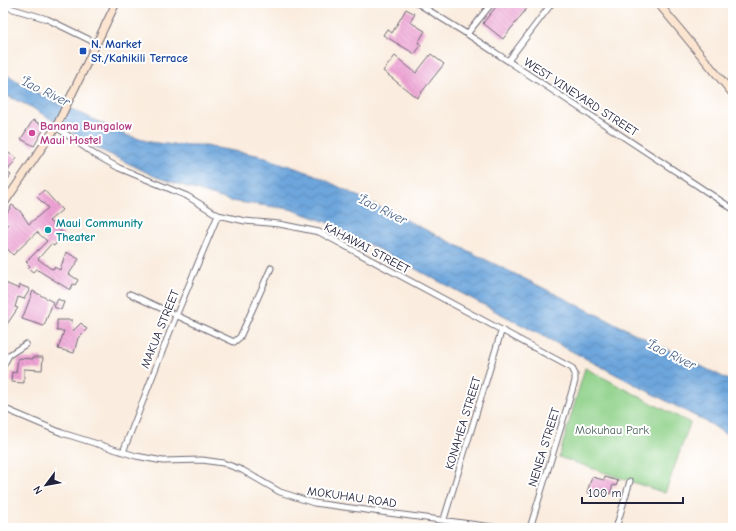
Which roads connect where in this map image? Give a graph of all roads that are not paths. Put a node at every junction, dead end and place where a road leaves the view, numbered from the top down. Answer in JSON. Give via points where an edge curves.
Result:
{"nodes":[{"id":1,"x":116,"y":3,"type":"edge"},
{"id":2,"x":417,"y":3,"type":"edge"},
{"id":3,"x":492,"y":3,"type":"edge"},
{"id":4,"x":552,"y":3,"type":"edge"},
{"id":5,"x":658,"y":3,"type":"edge"},
{"id":6,"x":3,"y":6,"type":"edge"},
{"id":7,"x":467,"y":34,"type":"junction"},
{"id":8,"x":96,"y":43,"type":"junction"},
{"id":9,"x":508,"y":61,"type":"junction"},
{"id":10,"x":733,"y":94,"type":"edge"},
{"id":11,"x":56,"y":127,"type":"junction"},
{"id":12,"x":3,"y":205,"type":"edge"},
{"id":13,"x":733,"y":209,"type":"edge"},
{"id":14,"x":218,"y":215,"type":"junction"},
{"id":15,"x":271,"y":268,"type":"dead end"},
{"id":16,"x":130,"y":294,"type":"dead end"},
{"id":17,"x":176,"y":316,"type":"junction"},
{"id":18,"x":501,"y":332,"type":"junction"},
{"id":19,"x":26,"y":344,"type":"dead end"},
{"id":20,"x":3,"y":366,"type":"edge"},
{"id":21,"x":575,"y":373,"type":"joint"},
{"id":22,"x":3,"y":408,"type":"edge"},
{"id":23,"x":123,"y":452,"type":"junction"},
{"id":24,"x":630,"y":481,"type":"dead end"},
{"id":25,"x":444,"y":519,"type":"junction"},
{"id":26,"x":500,"y":528,"type":"edge"},
{"id":27,"x":530,"y":528,"type":"edge"},
{"id":28,"x":616,"y":528,"type":"edge"}],
"edges":[{"from":1,"to":8,"type":"street"},
{"from":2,"to":7,"type":"street","name":"WEST VINEYARD STREET"},
{"from":3,"to":7,"type":"street"},
{"from":4,"to":9,"type":"street"},
{"from":5,"to":10,"type":"street"},
{"from":6,"to":8,"type":"street","via":[[47,19]]},
{"from":7,"to":9,"type":"street","name":"WEST VINEYARD STREET"},
{"from":8,"to":11,"type":"street"},
{"from":9,"to":13,"type":"street","name":"WEST VINEYARD STREET"},
{"from":11,"to":12,"type":"street"},
{"from":11,"to":14,"type":"street","name":"KAHAWAI STREET","via":[[119,168],[187,196]]},
{"from":14,"to":17,"type":"street","name":"MAKUA STREET"},
{"from":14,"to":18,"type":"street","name":"KAHAWAI STREET","via":[[319,232]]},
{"from":15,"to":17,"type":"street","via":[[240,338],[235,342]]},
{"from":16,"to":17,"type":"street"},
{"from":17,"to":23,"type":"street","name":"MAKUA STREET"},
{"from":18,"to":21,"type":"street","name":"KAHAWAI STREET","via":[[568,366]]},
{"from":18,"to":25,"type":"street","name":"KONAHEA STREET"},
{"from":19,"to":20,"type":"street","via":[[9,355]]},
{"from":21,"to":27,"type":"street","name":"NENEA STREET","via":[[575,381]]},
{"from":22,"to":23,"type":"street","name":"MOKUHAU ROAD","via":[[62,433]]},
{"from":23,"to":25,"type":"street","name":"MOKUHAU ROAD","via":[[163,461],[202,460],[223,463],[242,470],[280,492],[314,503]]},
{"from":24,"to":28,"type":"street"},
{"from":25,"to":26,"type":"street","name":"MOKUHAU ROAD"}]}
